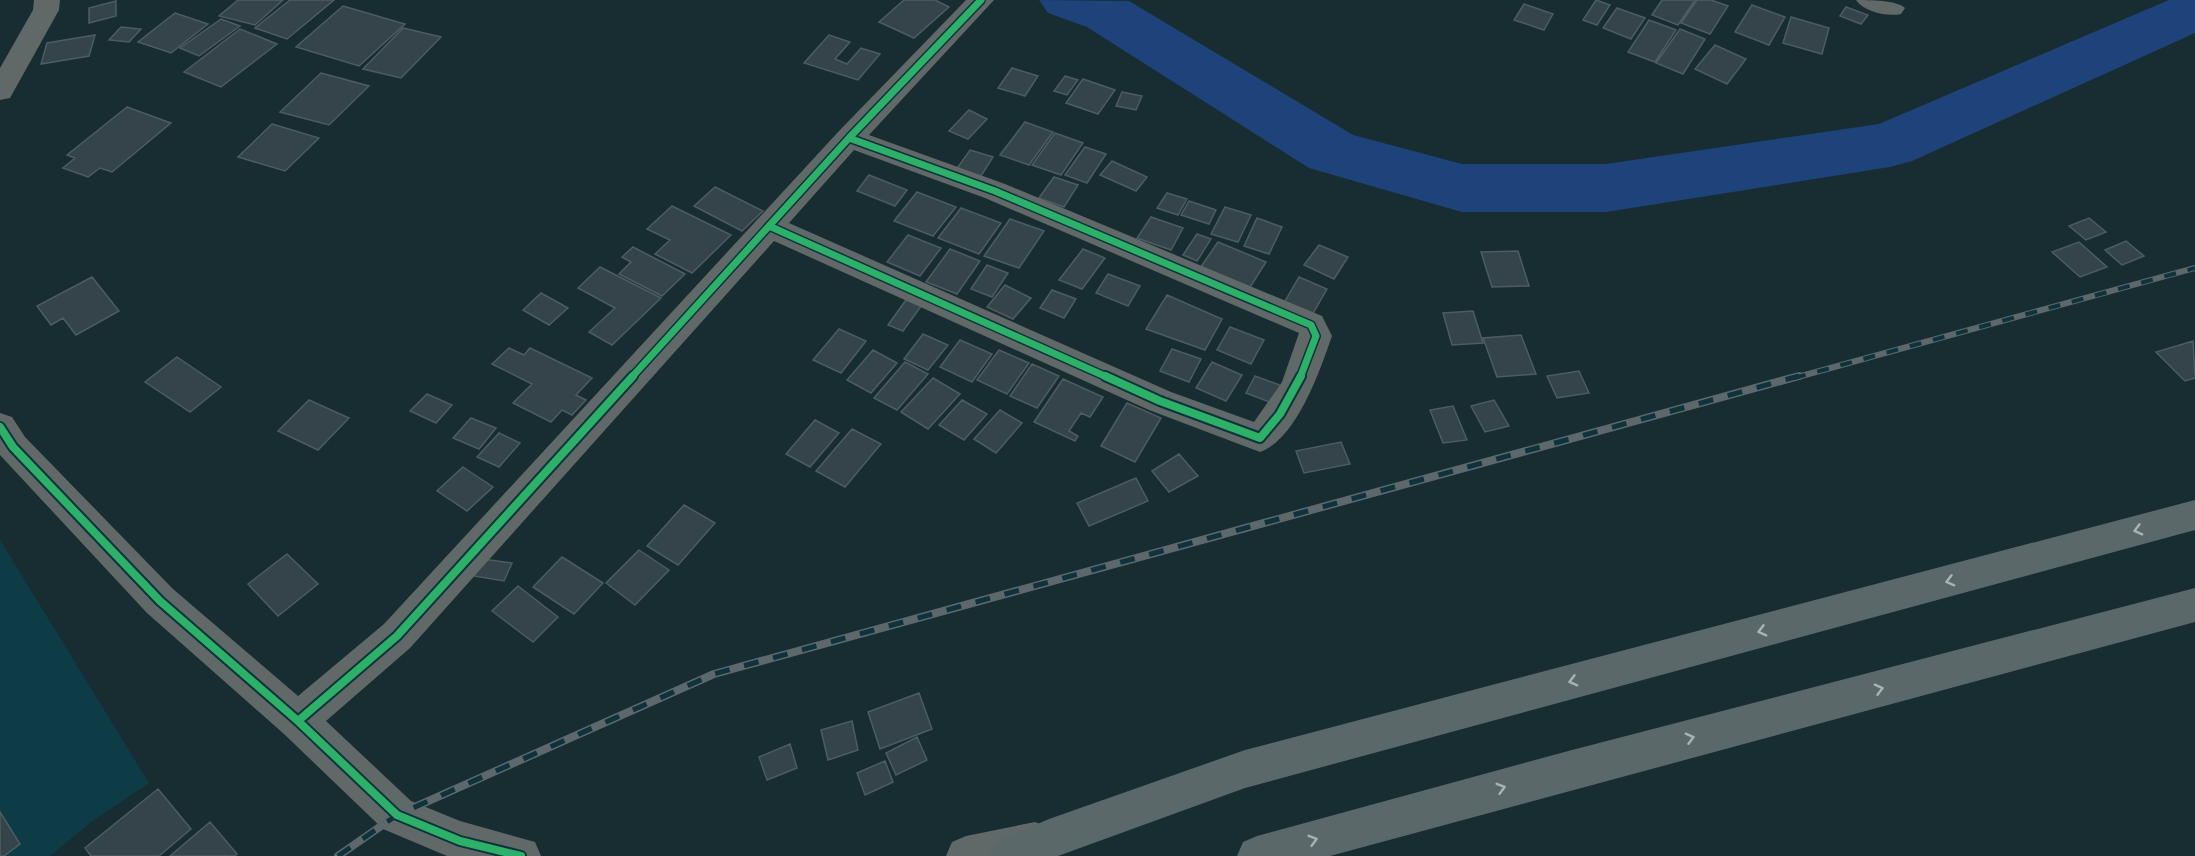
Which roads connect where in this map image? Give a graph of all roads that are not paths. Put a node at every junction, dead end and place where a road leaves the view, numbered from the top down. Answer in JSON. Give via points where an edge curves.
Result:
{"nodes":[{"id":1,"x":47,"y":0,"type":"edge"},
{"id":2,"x":981,"y":0,"type":"edge"},
{"id":3,"x":0,"y":91,"type":"edge"},
{"id":4,"x":849,"y":138,"type":"junction"},
{"id":5,"x":768,"y":226,"type":"junction"},
{"id":6,"x":0,"y":427,"type":"edge"},
{"id":7,"x":2195,"y":515,"type":"edge"},
{"id":8,"x":2195,"y":605,"type":"edge"},
{"id":9,"x":298,"y":722,"type":"junction"},
{"id":10,"x":1049,"y":839,"type":"junction"},
{"id":11,"x":521,"y":856,"type":"edge"},
{"id":12,"x":966,"y":856,"type":"edge"},
{"id":13,"x":1009,"y":856,"type":"edge"},
{"id":14,"x":1257,"y":856,"type":"edge"}],
"edges":[{"from":1,"to":3,"type":"street","via":[[46,10]]},
{"from":2,"to":4,"type":"street"},
{"from":4,"to":5,"type":"street"},
{"from":4,"to":5,"type":"street","via":[[995,191],[1311,325],[1316,336],[1284,412],[1260,438],[1160,401]]},
{"from":5,"to":9,"type":"street","via":[[397,636]]},
{"from":6,"to":9,"type":"street","via":[[13,447],[160,601]]},
{"from":7,"to":10,"type":"main road","one_way":true,"via":[[1245,769]]},
{"from":14,"to":8,"type":"main road","one_way":true},
{"from":9,"to":11,"type":"street","via":[[397,815],[460,842]]},
{"from":10,"to":12,"type":"street"},
{"from":10,"to":13,"type":"main road"}]}
